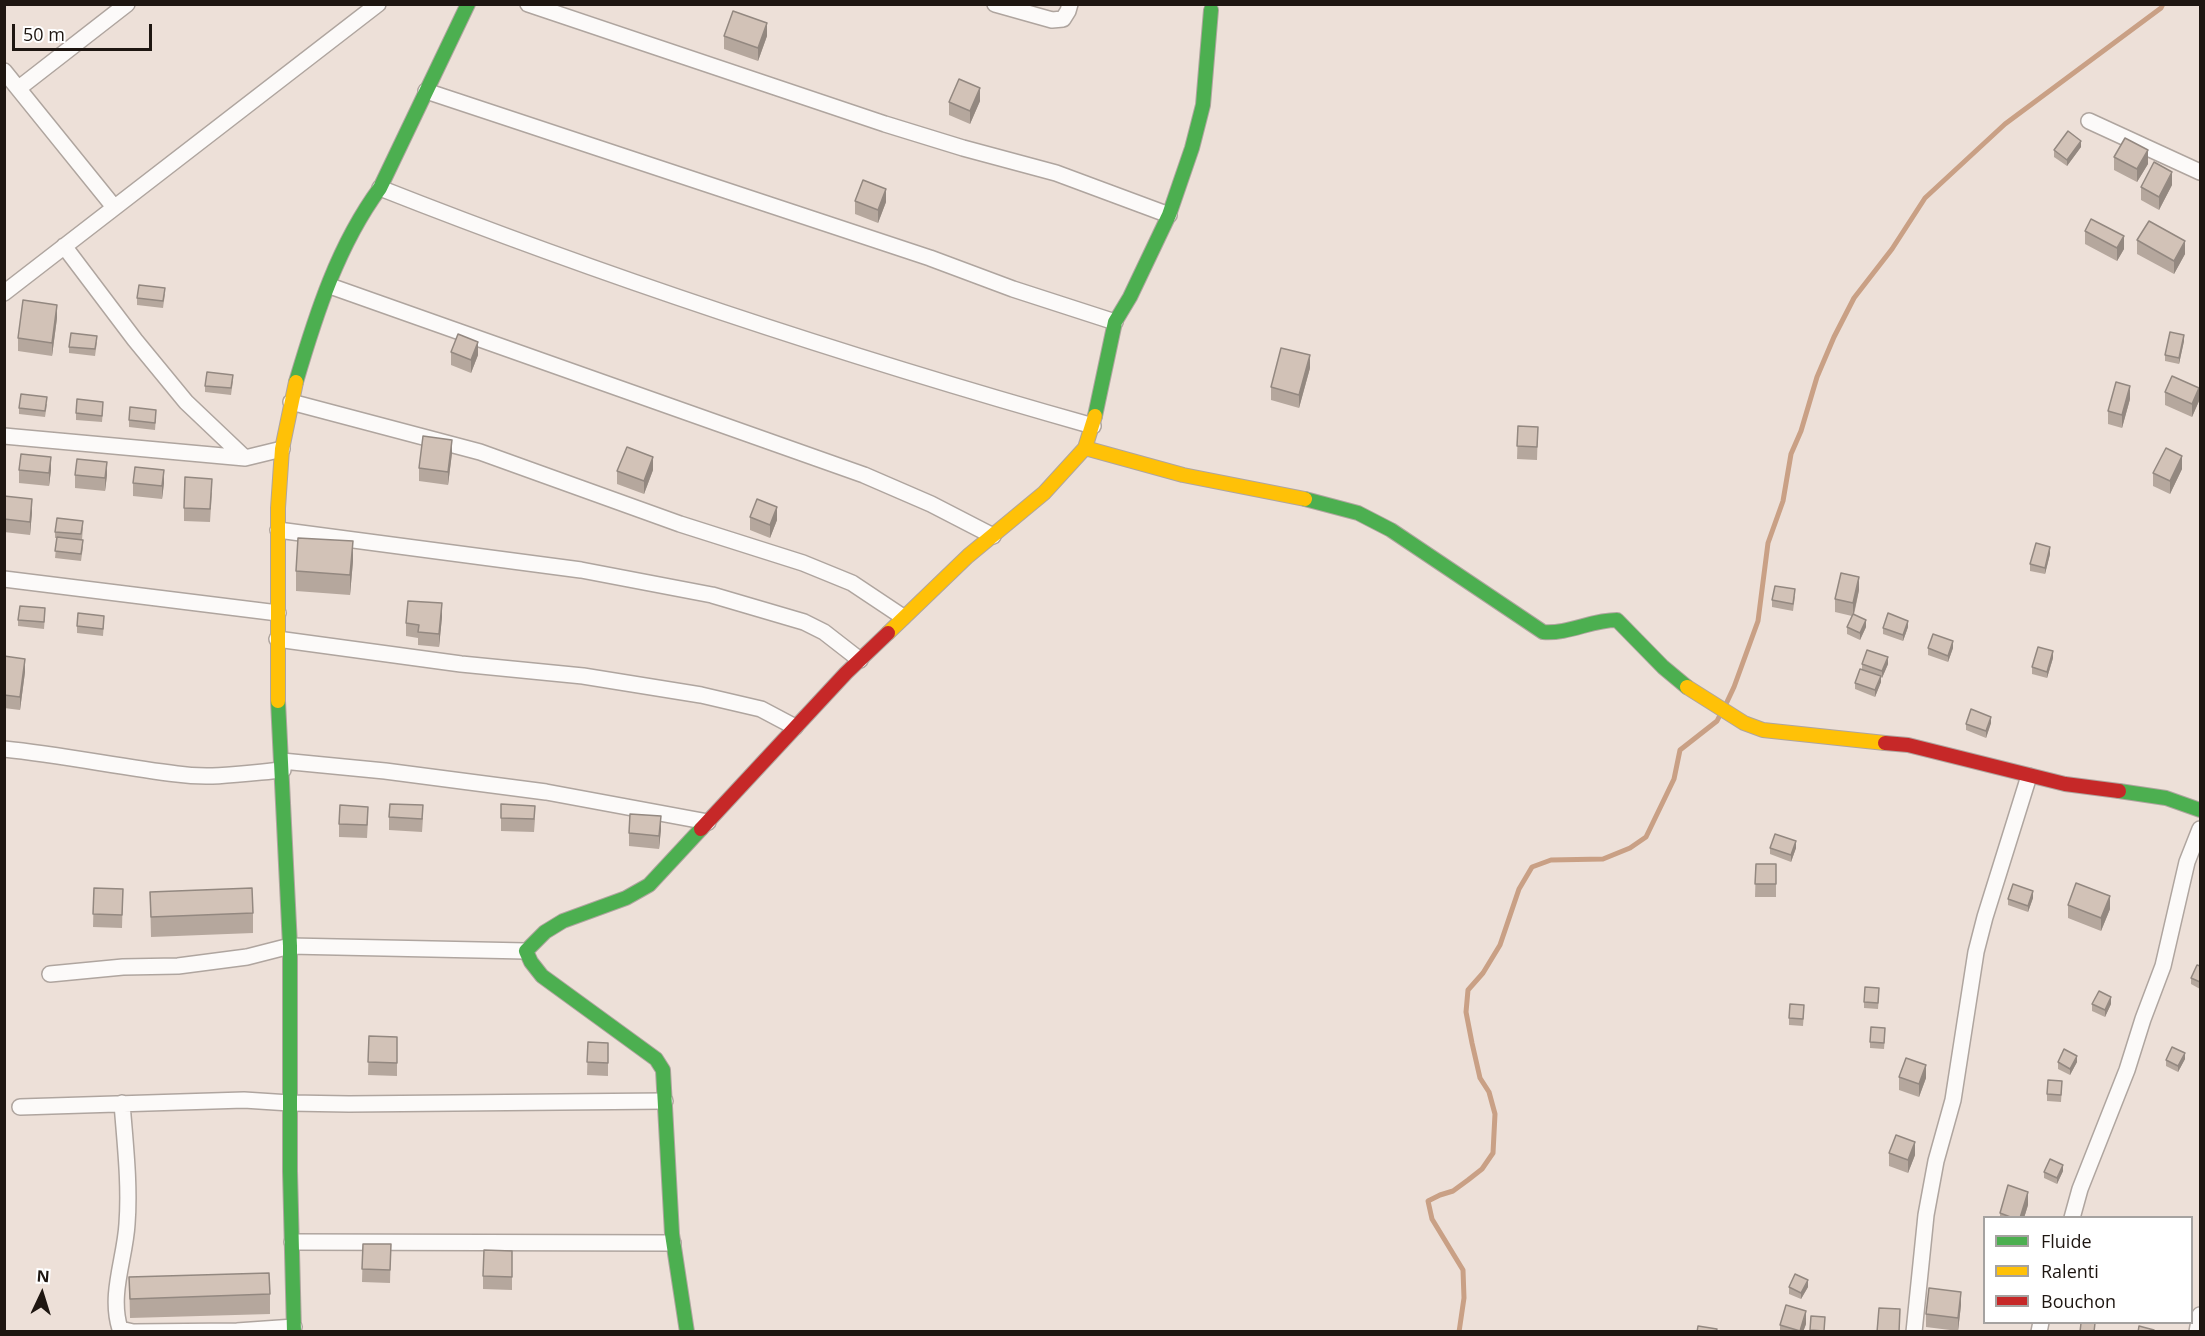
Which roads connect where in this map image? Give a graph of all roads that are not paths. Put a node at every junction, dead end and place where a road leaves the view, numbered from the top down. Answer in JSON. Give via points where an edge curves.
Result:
{"nodes":[{"id":1,"x":127,"y":4,"type":"edge"},
{"id":2,"x":378,"y":4,"type":"edge"},
{"id":3,"x":468,"y":4,"type":"edge"},
{"id":4,"x":528,"y":4,"type":"edge"},
{"id":5,"x":995,"y":4,"type":"edge"},
{"id":6,"x":1070,"y":4,"type":"edge"},
{"id":7,"x":1210,"y":10,"type":"dead end"},
{"id":8,"x":4,"y":71,"type":"edge"},
{"id":9,"x":19,"y":88,"type":"junction"},
{"id":10,"x":426,"y":91,"type":"junction"},
{"id":11,"x":2089,"y":121,"type":"dead end"},
{"id":12,"x":2200,"y":172,"type":"edge"},
{"id":13,"x":380,"y":188,"type":"junction"},
{"id":14,"x":114,"y":207,"type":"junction"},
{"id":15,"x":1169,"y":215,"type":"junction"},
{"id":16,"x":64,"y":246,"type":"junction"},
{"id":17,"x":330,"y":286,"type":"junction"},
{"id":18,"x":4,"y":293,"type":"edge"},
{"id":19,"x":1115,"y":322,"type":"junction"},
{"id":20,"x":291,"y":402,"type":"junction"},
{"id":21,"x":1093,"y":426,"type":"junction"},
{"id":22,"x":4,"y":436,"type":"edge"},
{"id":23,"x":1085,"y":448,"type":"junction"},
{"id":24,"x":282,"y":449,"type":"junction"},
{"id":25,"x":244,"y":458,"type":"junction"},
{"id":26,"x":278,"y":530,"type":"junction"},
{"id":27,"x":993,"y":536,"type":"junction"},
{"id":28,"x":4,"y":579,"type":"edge"},
{"id":29,"x":278,"y":614,"type":"junction"},
{"id":30,"x":903,"y":617,"type":"junction"},
{"id":31,"x":277,"y":639,"type":"junction"},
{"id":32,"x":860,"y":660,"type":"junction"},
{"id":33,"x":795,"y":727,"type":"junction"},
{"id":34,"x":4,"y":749,"type":"edge"},
{"id":35,"x":282,"y":766,"type":"junction"},
{"id":36,"x":2029,"y":776,"type":"junction"},
{"id":37,"x":2200,"y":810,"type":"edge"},
{"id":38,"x":708,"y":822,"type":"junction"},
{"id":39,"x":2200,"y":829,"type":"edge"},
{"id":40,"x":290,"y":946,"type":"junction"},
{"id":41,"x":526,"y":951,"type":"junction"},
{"id":42,"x":50,"y":974,"type":"dead end"},
{"id":43,"x":665,"y":1101,"type":"junction"},
{"id":44,"x":122,"y":1103,"type":"junction"},
{"id":45,"x":290,"y":1103,"type":"junction"},
{"id":46,"x":20,"y":1107,"type":"dead end"},
{"id":47,"x":2073,"y":1216,"type":"edge"},
{"id":48,"x":292,"y":1242,"type":"junction"},
{"id":49,"x":673,"y":1243,"type":"junction"},
{"id":50,"x":2200,"y":1315,"type":"edge"},
{"id":51,"x":294,"y":1329,"type":"edge"},
{"id":52,"x":266,"y":1330,"type":"edge"},
{"id":53,"x":134,"y":1332,"type":"edge"},
{"id":54,"x":687,"y":1332,"type":"edge"},
{"id":55,"x":1914,"y":1332,"type":"edge"},
{"id":56,"x":2197,"y":1332,"type":"edge"}],
"edges":[{"from":1,"to":9,"type":"street"},
{"from":2,"to":14,"type":"street"},
{"from":3,"to":10,"type":"street"},
{"from":4,"to":15,"type":"street","via":[[885,124],[1056,173]]},
{"from":5,"to":6,"type":"street","via":[[1052,20],[1063,19]]},
{"from":7,"to":15,"type":"street","via":[[1203,105]]},
{"from":8,"to":9,"type":"street"},
{"from":9,"to":14,"type":"street"},
{"from":10,"to":13,"type":"street"},
{"from":10,"to":19,"type":"street"},
{"from":11,"to":12,"type":"street"},
{"from":13,"to":17,"type":"street","via":[[341,255]]},
{"from":13,"to":21,"type":"street","via":[[646,286]]},
{"from":14,"to":16,"type":"street"},
{"from":15,"to":19,"type":"street"},
{"from":16,"to":18,"type":"street"},
{"from":16,"to":25,"type":"street","via":[[186,402]]},
{"from":17,"to":20,"type":"street","via":[[313,325]]},
{"from":17,"to":27,"type":"street","via":[[864,475]]},
{"from":19,"to":21,"type":"street"},
{"from":20,"to":24,"type":"street"},
{"from":20,"to":30,"type":"street","via":[[480,452],[680,524],[803,563],[852,584]]},
{"from":21,"to":23,"type":"street"},
{"from":22,"to":25,"type":"street"},
{"from":23,"to":27,"type":"street","via":[[1044,493]]},
{"from":23,"to":36,"type":"street","via":[[1183,475],[1358,513],[1391,530],[1543,632],[1617,620],[1691,690],[1744,723],[1763,730],[1908,745]]},
{"from":24,"to":25,"type":"street"},
{"from":24,"to":26,"type":"street"},
{"from":26,"to":29,"type":"street"},
{"from":26,"to":32,"type":"street","via":[[581,570],[712,595],[804,622]]},
{"from":27,"to":30,"type":"street"},
{"from":28,"to":29,"type":"street"},
{"from":29,"to":31,"type":"street"},
{"from":30,"to":32,"type":"street"},
{"from":31,"to":33,"type":"street","via":[[583,676],[701,695],[761,709]]},
{"from":31,"to":35,"type":"street"},
{"from":32,"to":33,"type":"street"},
{"from":33,"to":38,"type":"street"},
{"from":34,"to":35,"type":"street","via":[[178,775],[208,776]]},
{"from":35,"to":38,"type":"street","via":[[385,771],[546,792]]},
{"from":35,"to":40,"type":"street"},
{"from":36,"to":37,"type":"street","via":[[2166,798]]},
{"from":36,"to":55,"type":"street","via":[[1976,952],[1953,1100],[1926,1215]]},
{"from":38,"to":41,"type":"street","via":[[649,885],[626,898],[563,921]]},
{"from":39,"to":47,"type":"street","via":[[2187,862],[2163,966]]},
{"from":40,"to":41,"type":"street"},
{"from":40,"to":42,"type":"street","via":[[201,963]]},
{"from":40,"to":45,"type":"street"},
{"from":41,"to":43,"type":"street","via":[[542,976],[656,1059],[663,1071]]},
{"from":43,"to":45,"type":"street"},
{"from":43,"to":49,"type":"street"},
{"from":44,"to":45,"type":"street"},
{"from":44,"to":46,"type":"street"},
{"from":44,"to":53,"type":"street","via":[[127,1223],[118,1270],[117,1318],[120,1329]]},
{"from":45,"to":48,"type":"street"},
{"from":48,"to":49,"type":"street"},
{"from":48,"to":51,"type":"street"},
{"from":49,"to":54,"type":"street"},
{"from":50,"to":56,"type":"street"},
{"from":51,"to":52,"type":"street"},
{"from":52,"to":53,"type":"street"}]}
